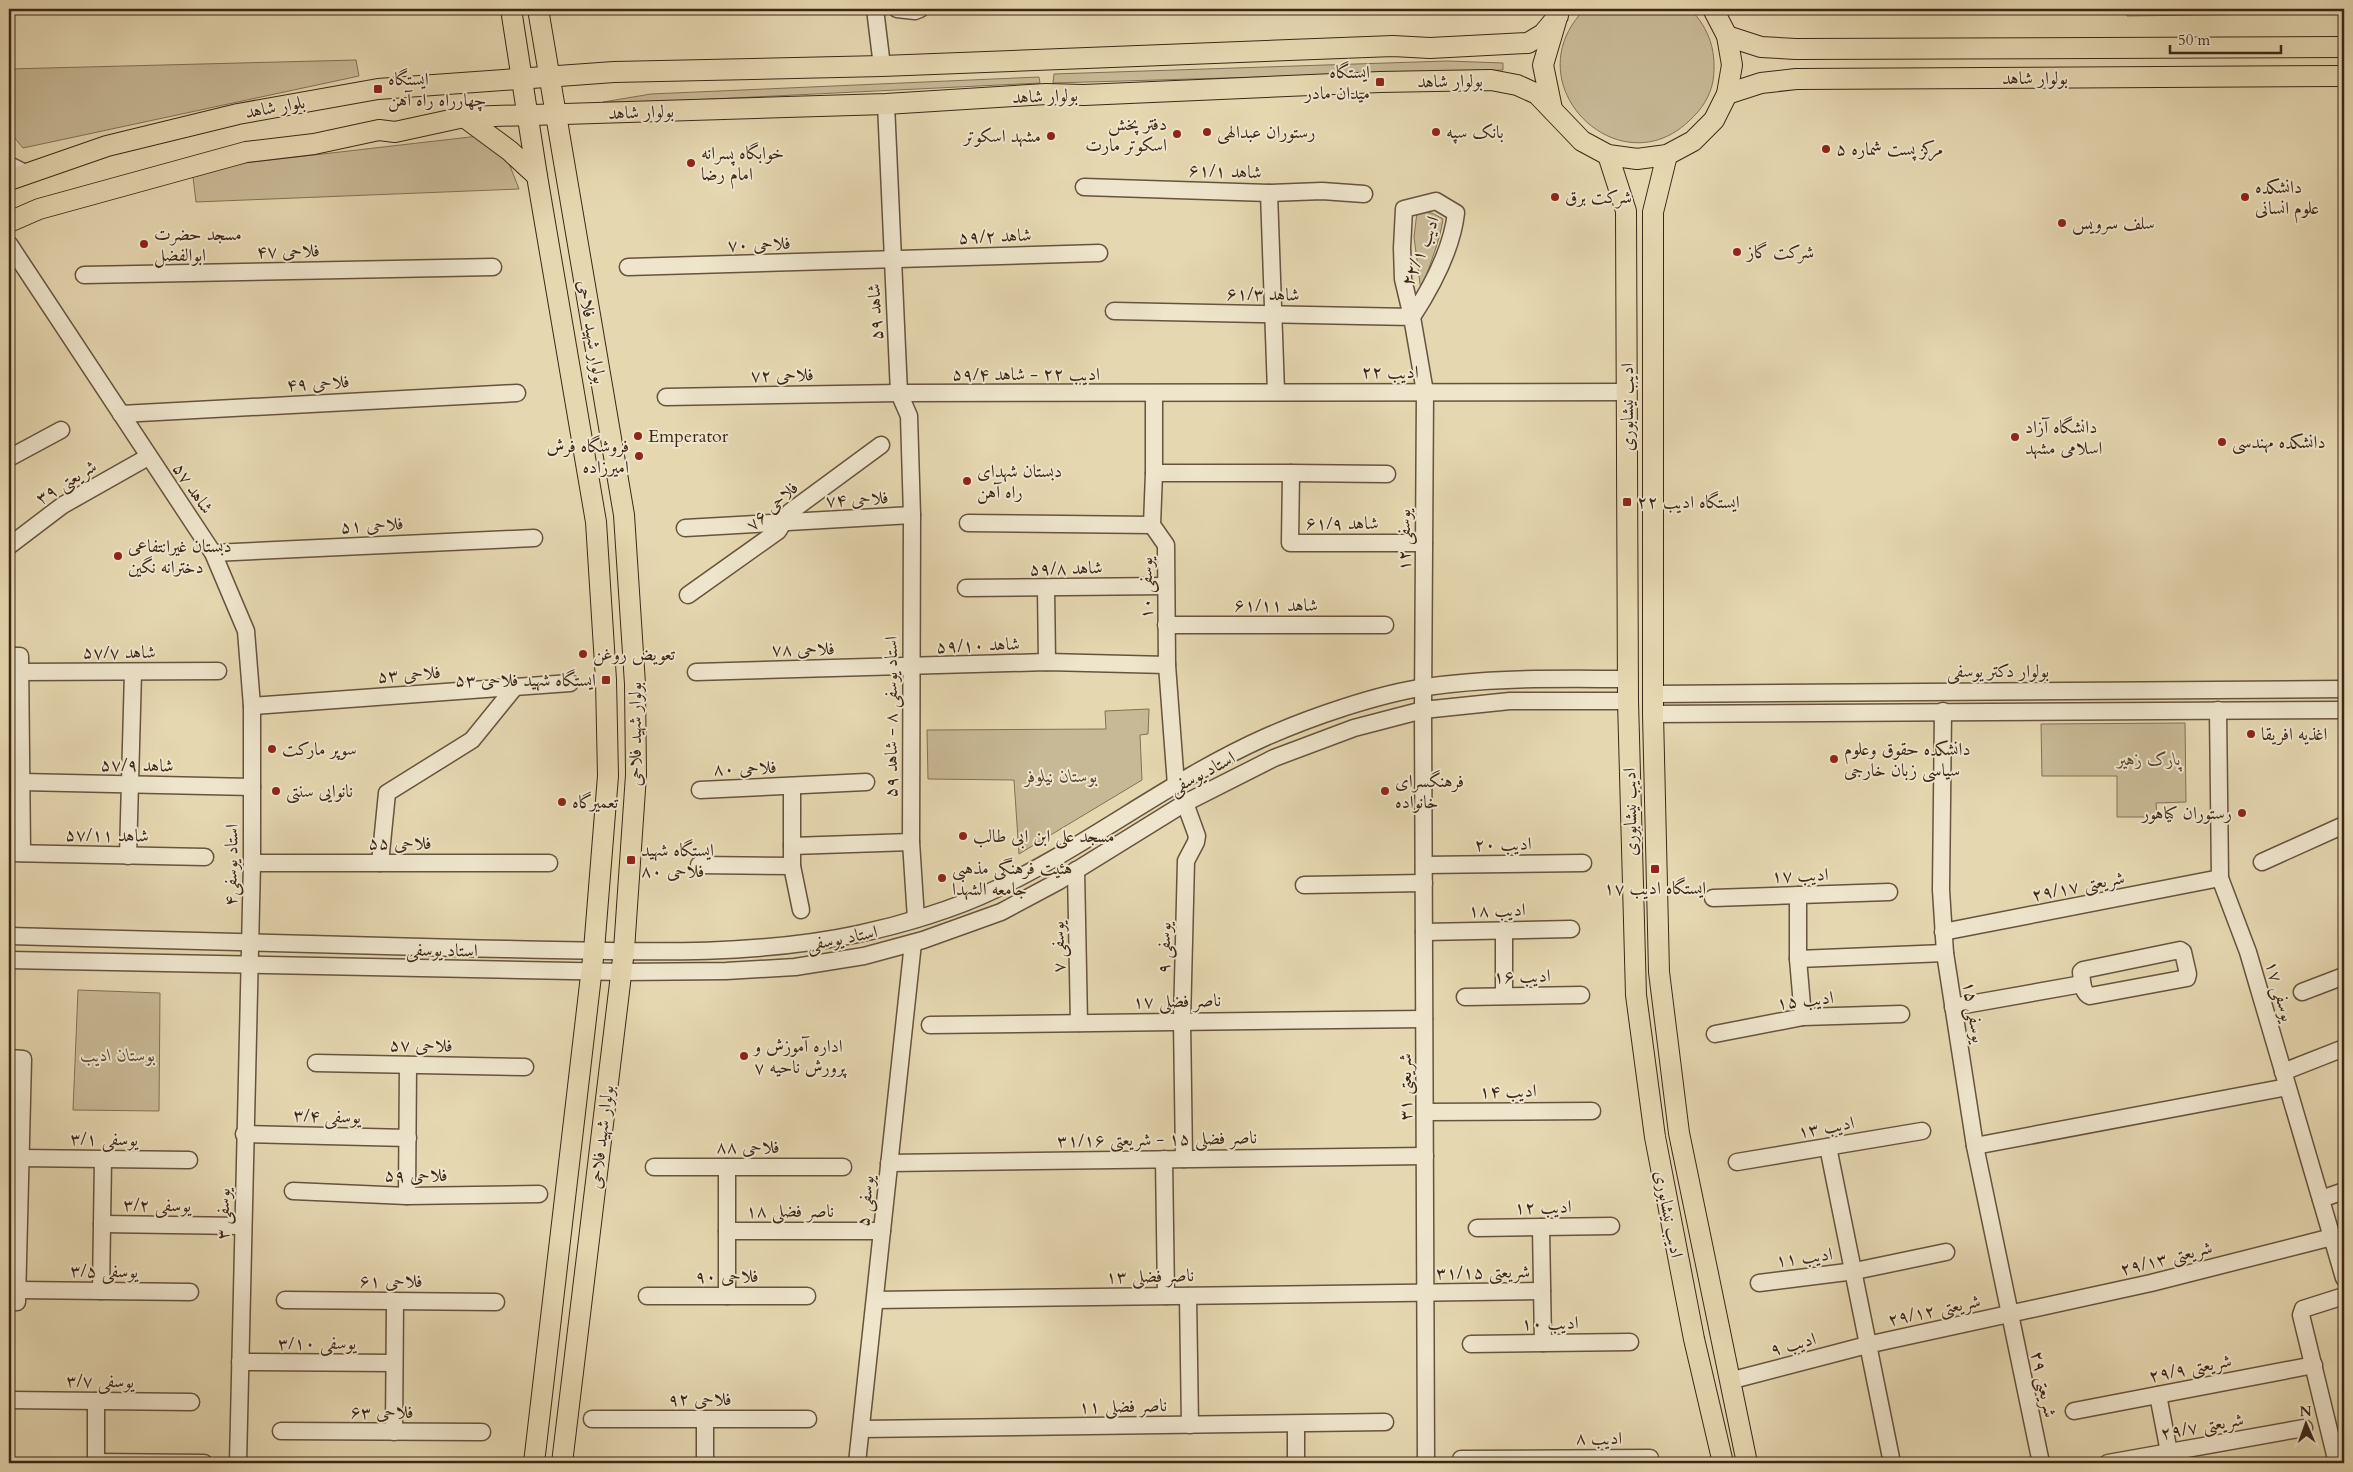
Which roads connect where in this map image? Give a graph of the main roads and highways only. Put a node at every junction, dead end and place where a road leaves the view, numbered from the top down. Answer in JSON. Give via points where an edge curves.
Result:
{"nodes":[{"id":1,"x":511,"y":9,"type":"edge"},
{"id":2,"x":538,"y":9,"type":"edge"},
{"id":3,"x":1713,"y":9,"type":"edge"},
{"id":4,"x":1560,"y":12,"type":"edge"},
{"id":5,"x":1727,"y":36,"type":"junction"},
{"id":6,"x":2344,"y":47,"type":"edge"},
{"id":7,"x":2344,"y":76,"type":"edge"},
{"id":8,"x":550,"y":77,"type":"junction"},
{"id":9,"x":522,"y":78,"type":"junction"},
{"id":10,"x":1727,"y":94,"type":"junction"},
{"id":11,"x":1552,"y":111,"type":"junction"},
{"id":12,"x":596,"y":114,"type":"junction"},
{"id":13,"x":556,"y":115,"type":"junction"},
{"id":14,"x":529,"y":116,"type":"junction"},
{"id":15,"x":464,"y":118,"type":"junction"},
{"id":16,"x":1667,"y":154,"type":"junction"},
{"id":17,"x":1608,"y":155,"type":"junction"},
{"id":18,"x":564,"y":156,"type":"junction"},
{"id":19,"x":14,"y":173,"type":"edge"},
{"id":20,"x":536,"y":176,"type":"junction"},
{"id":21,"x":9,"y":222,"type":"edge"},
{"id":22,"x":1679,"y":1133,"type":"junction"},
{"id":23,"x":1655,"y":1137,"type":"junction"},
{"id":24,"x":534,"y":1463,"type":"edge"},
{"id":25,"x":562,"y":1463,"type":"edge"},
{"id":26,"x":1722,"y":1463,"type":"edge"},
{"id":27,"x":1747,"y":1463,"type":"edge"}],
"edges":[{"from":1,"to":9,"type":"main road","name":"بولوار شهید فلاحی"},
{"from":2,"to":8,"type":"main road","name":"بولوار شهید فلاحی"},
{"from":3,"to":5,"type":"main road"},
{"from":4,"to":8,"type":"main road","name":"بولوار شاهد","via":[[1544,34],[1528,43],[882,66],[614,72]]},
{"from":4,"to":11,"type":"main road","via":[[1542,65]]},
{"from":5,"to":6,"type":"main road","name":"بولوار شاهد","via":[[1761,47],[1796,49]]},
{"from":5,"to":10,"type":"main road","via":[[1732,65]]},
{"from":7,"to":10,"type":"main road","name":"بولوار شاهد","via":[[1796,79],[1761,83]]},
{"from":8,"to":9,"type":"main road","name":"بلوار شاهد"},
{"from":8,"to":13,"type":"main road","name":"بولوار شهید فلاحی"},
{"from":9,"to":14,"type":"main road","name":"بولوار شهید فلاحی"},
{"from":9,"to":19,"type":"main road","name":"بلوار شاهد","via":[[378,89],[238,114]]},
{"from":10,"to":16,"type":"main road","via":[[1714,120],[1693,141]]},
{"from":11,"to":12,"type":"main road","name":"بولوار شاهد","via":[[1537,94],[1517,86],[1479,79]]},
{"from":11,"to":17,"type":"main road","name":"بولوار شاهد","via":[[1582,141]]},
{"from":12,"to":13,"type":"main road","name":"بولوار شاهد"},
{"from":12,"to":18,"type":"main road","via":[[569,133]]},
{"from":13,"to":14,"type":"main road","name":"بولوار شاهد"},
{"from":13,"to":18,"type":"main road","name":"بولوار شهید فلاحی"},
{"from":14,"to":15,"type":"main road"},
{"from":14,"to":20,"type":"main road","name":"بولوار شهید فلاحی"},
{"from":15,"to":20,"type":"main road","via":[[510,151]]},
{"from":15,"to":21,"type":"main road","via":[[395,132],[379,130],[314,144],[246,152],[39,209]]},
{"from":16,"to":17,"type":"main road","via":[[1637,159]]},
{"from":16,"to":22,"type":"main road","name":"ادیب نیشابوری","via":[[1653,212],[1653,714],[1659,972]]},
{"from":17,"to":23,"type":"main road","name":"ادیب نیشابوری","via":[[1626,211],[1628,701],[1634,974]]},
{"from":18,"to":25,"type":"main road","name":"بولوار شهید فلاحی","via":[[625,525],[635,684],[636,775],[622,972]]},
{"from":20,"to":24,"type":"main road","name":"بولوار شهید فلاحی","via":[[596,522],[603,614],[608,776],[594,950]]},
{"from":22,"to":23,"type":"main road"},
{"from":22,"to":27,"type":"main road","name":"ادیب نیشابوری"},
{"from":23,"to":26,"type":"main road","name":"ادیب نیشابوری"}]}
